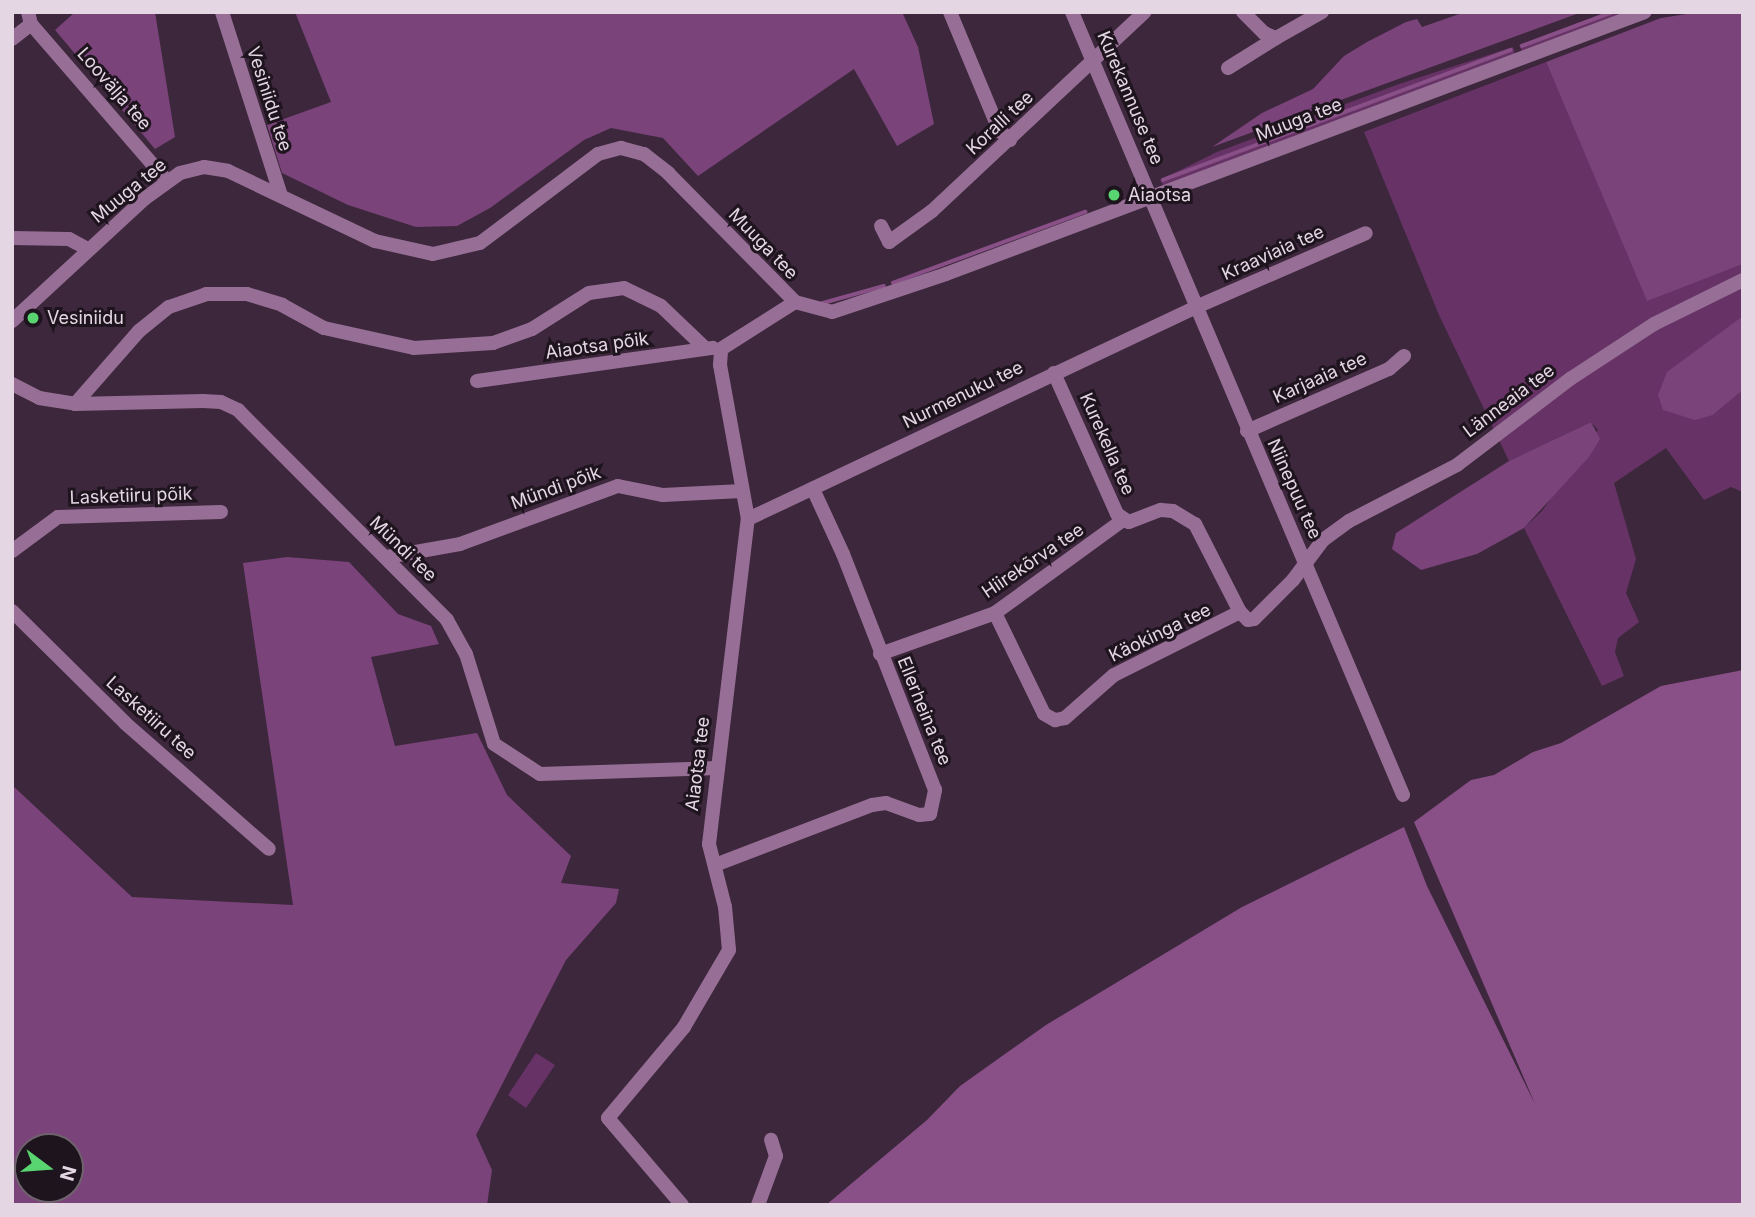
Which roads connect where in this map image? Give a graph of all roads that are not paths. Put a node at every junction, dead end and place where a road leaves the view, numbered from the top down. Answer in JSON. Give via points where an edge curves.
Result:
{"nodes":[{"id":1,"x":222,"y":12,"type":"edge"},
{"id":2,"x":950,"y":12,"type":"edge"},
{"id":3,"x":1072,"y":12,"type":"edge"},
{"id":4,"x":1145,"y":12,"type":"edge"},
{"id":5,"x":1243,"y":12,"type":"edge"},
{"id":6,"x":1322,"y":12,"type":"edge"},
{"id":7,"x":1645,"y":12,"type":"edge"},
{"id":8,"x":29,"y":18,"type":"edge"},
{"id":9,"x":1276,"y":38,"type":"junction"},
{"id":10,"x":12,"y":39,"type":"edge"},
{"id":11,"x":1093,"y":60,"type":"junction"},
{"id":12,"x":1228,"y":68,"type":"dead end"},
{"id":13,"x":1010,"y":140,"type":"junction"},
{"id":14,"x":167,"y":181,"type":"junction"},
{"id":15,"x":281,"y":196,"type":"junction"},
{"id":16,"x":1152,"y":198,"type":"junction"},
{"id":17,"x":881,"y":226,"type":"dead end"},
{"id":18,"x":1366,"y":233,"type":"dead end"},
{"id":19,"x":12,"y":238,"type":"edge"},
{"id":20,"x":88,"y":250,"type":"junction"},
{"id":21,"x":1743,"y":280,"type":"edge"},
{"id":22,"x":795,"y":302,"type":"junction"},
{"id":23,"x":1196,"y":307,"type":"junction"},
{"id":24,"x":12,"y":321,"type":"edge"},
{"id":25,"x":705,"y":348,"type":"junction"},
{"id":26,"x":721,"y":349,"type":"junction"},
{"id":27,"x":1404,"y":356,"type":"dead end"},
{"id":28,"x":1054,"y":373,"type":"junction"},
{"id":29,"x":477,"y":381,"type":"dead end"},
{"id":30,"x":12,"y":384,"type":"edge"},
{"id":31,"x":75,"y":404,"type":"junction"},
{"id":32,"x":1247,"y":431,"type":"junction"},
{"id":33,"x":813,"y":489,"type":"junction"},
{"id":34,"x":743,"y":491,"type":"junction"},
{"id":35,"x":221,"y":512,"type":"dead end"},
{"id":36,"x":748,"y":519,"type":"junction"},
{"id":37,"x":1123,"y":520,"type":"junction"},
{"id":38,"x":12,"y":551,"type":"edge"},
{"id":39,"x":387,"y":558,"type":"junction"},
{"id":40,"x":1306,"y":562,"type":"junction"},
{"id":41,"x":12,"y":611,"type":"edge"},
{"id":42,"x":1240,"y":612,"type":"junction"},
{"id":43,"x":995,"y":613,"type":"junction"},
{"id":44,"x":880,"y":654,"type":"junction"},
{"id":45,"x":718,"y":768,"type":"junction"},
{"id":46,"x":1403,"y":795,"type":"dead end"},
{"id":47,"x":269,"y":849,"type":"dead end"},
{"id":48,"x":715,"y":865,"type":"junction"},
{"id":49,"x":771,"y":1140,"type":"dead end"},
{"id":50,"x":682,"y":1205,"type":"edge"},
{"id":51,"x":758,"y":1205,"type":"edge"}],
"edges":[{"from":1,"to":15,"type":"street","name":"Vesiniidu tee"},
{"from":2,"to":13,"type":"street","via":[[999,130]]},
{"from":3,"to":11,"type":"street","name":"Kurekannuse tee"},
{"from":4,"to":11,"type":"street","name":"Koralli tee"},
{"from":5,"to":9,"type":"street"},
{"from":6,"to":9,"type":"street"},
{"from":7,"to":16,"type":"street","name":"Muuga tee"},
{"from":8,"to":10,"type":"street"},
{"from":8,"to":14,"type":"street","name":"Loovälja tee"},
{"from":9,"to":12,"type":"street"},
{"from":11,"to":13,"type":"street","name":"Koralli tee"},
{"from":11,"to":16,"type":"street","name":"Kurekannuse tee"},
{"from":13,"to":17,"type":"street","name":"Koralli tee","via":[[901,235],[889,242]]},
{"from":14,"to":15,"type":"street","name":"Muuga tee","via":[[180,173],[213,167]]},
{"from":14,"to":20,"type":"street","name":"Muuga tee"},
{"from":15,"to":22,"type":"street","name":"Muuga tee","via":[[396,248],[449,253],[480,243],[598,154],[631,149],[668,173]]},
{"from":16,"to":22,"type":"street","name":"Muuga tee","via":[[845,310],[821,312]]},
{"from":16,"to":23,"type":"street","name":"Niinepuu tee"},
{"from":18,"to":23,"type":"street","name":"Kraaviaia tee"},
{"from":19,"to":20,"type":"street","via":[[69,239]]},
{"from":20,"to":24,"type":"street","name":"Muuga tee"},
{"from":21,"to":40,"type":"street","name":"Länneaia tee","via":[[1654,324],[1570,379],[1457,465],[1349,520]]},
{"from":22,"to":26,"type":"street"},
{"from":23,"to":28,"type":"street","name":"Nurmenuku tee"},
{"from":23,"to":32,"type":"street","name":"Niinepuu tee"},
{"from":25,"to":26,"type":"street","name":"Aiaotsa põik"},
{"from":25,"to":29,"type":"street","name":"Aiaotsa põik"},
{"from":25,"to":31,"type":"street","via":[[661,306],[624,288],[589,293],[532,329],[493,343],[414,348],[324,328],[282,305],[247,294],[206,294],[169,307],[139,331]]},
{"from":26,"to":34,"type":"street","name":"Aiaotsa tee"},
{"from":27,"to":32,"type":"street","name":"Karjaaia tee","via":[[1390,369]]},
{"from":28,"to":33,"type":"street","name":"Nurmenuku tee"},
{"from":28,"to":37,"type":"street","name":"Kurekella tee"},
{"from":30,"to":31,"type":"street","name":"Mündi tee","via":[[48,401]]},
{"from":31,"to":39,"type":"street","name":"Mündi tee","via":[[204,401],[230,405]]},
{"from":32,"to":40,"type":"street","name":"Niinepuu tee"},
{"from":33,"to":36,"type":"street","name":"Nurmenuku tee"},
{"from":33,"to":44,"type":"street","name":"Ellerheina tee"},
{"from":34,"to":36,"type":"street","name":"Aiaotsa tee"},
{"from":34,"to":39,"type":"street","name":"Mündi põik","via":[[663,495],[618,486],[460,544]]},
{"from":35,"to":38,"type":"street","name":"Lasketiiru põik","via":[[58,517]]},
{"from":36,"to":45,"type":"street","name":"Aiaotsa tee"},
{"from":37,"to":42,"type":"street","name":"Kurekella tee","via":[[1161,510],[1181,514],[1195,524]]},
{"from":37,"to":43,"type":"street","name":"Hiirekõrva tee"},
{"from":39,"to":45,"type":"street","name":"Mündi tee","via":[[458,636],[478,702],[502,752],[540,774],[559,777]]},
{"from":40,"to":42,"type":"street","name":"Käokinga tee","via":[[1254,619]]},
{"from":40,"to":46,"type":"street","name":"Niinepuu tee"},
{"from":41,"to":47,"type":"street","name":"Lasketiiru tee","via":[[125,723]]},
{"from":42,"to":43,"type":"street","name":"Käokinga tee","via":[[1114,676],[1065,718],[1055,720],[1044,714]]},
{"from":43,"to":44,"type":"street","name":"Hiirekõrva tee"},
{"from":44,"to":48,"type":"street","name":"Ellerheina tee","via":[[935,790],[930,814],[919,815],[886,803],[872,806]]},
{"from":45,"to":48,"type":"street","name":"Aiaotsa tee","via":[[709,844]]},
{"from":48,"to":50,"type":"street","name":"Aiaotsa tee","via":[[729,950],[684,1027],[608,1118]]},
{"from":49,"to":51,"type":"street","via":[[776,1156]]}]}
